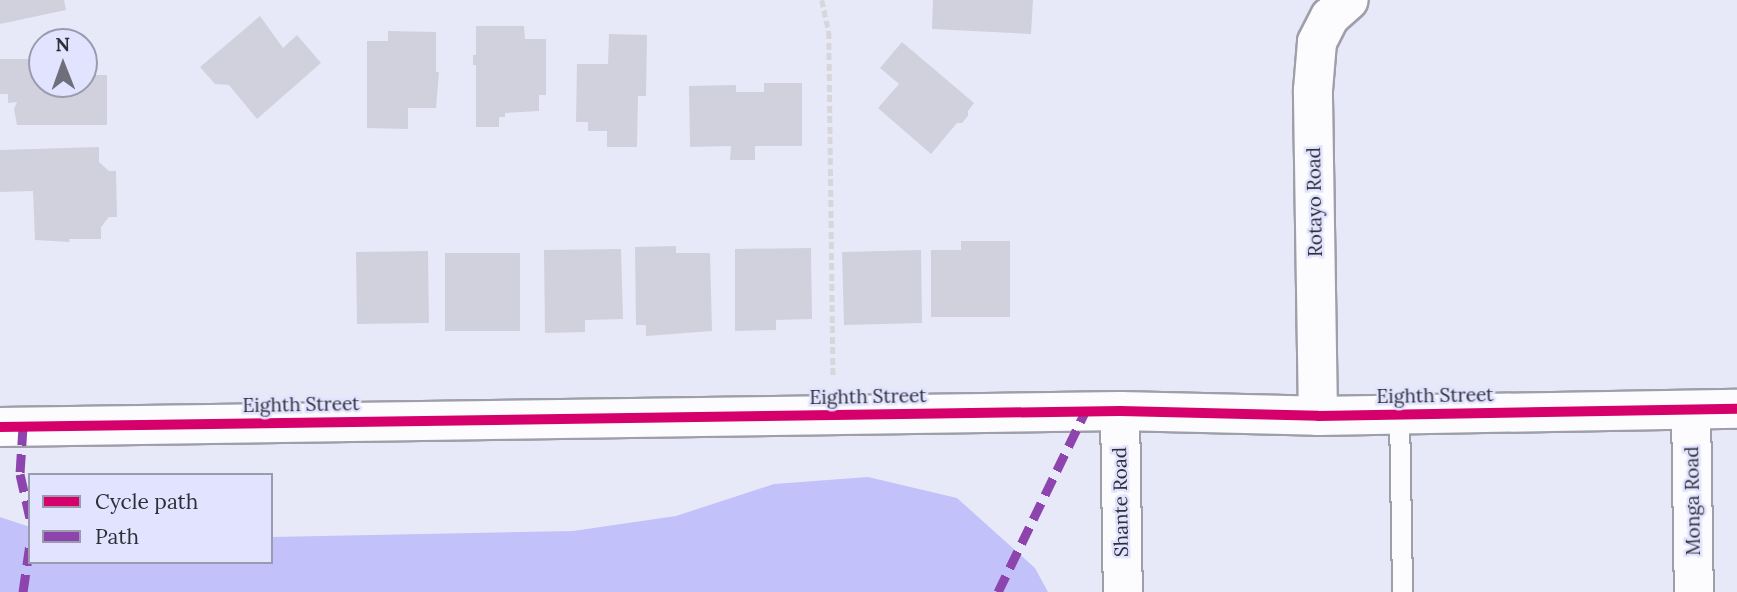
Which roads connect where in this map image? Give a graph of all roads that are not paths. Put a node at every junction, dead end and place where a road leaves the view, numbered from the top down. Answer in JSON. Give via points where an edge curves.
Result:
{"nodes":[{"id":1,"x":1349,"y":0,"type":"edge"},
{"id":2,"x":1737,"y":409,"type":"edge"},
{"id":3,"x":1691,"y":410,"type":"junction"},
{"id":4,"x":1120,"y":411,"type":"junction"},
{"id":5,"x":1399,"y":414,"type":"junction"},
{"id":6,"x":1318,"y":416,"type":"junction"},
{"id":7,"x":0,"y":428,"type":"edge"},
{"id":8,"x":1123,"y":592,"type":"edge"},
{"id":9,"x":1402,"y":592,"type":"edge"},
{"id":10,"x":1694,"y":592,"type":"edge"}],
"edges":[{"from":1,"to":6,"type":"street","name":"Rotayo Road","via":[[1330,17],[1317,42],[1313,90]]},
{"from":2,"to":3,"type":"street","name":"Eighth Street"},
{"from":3,"to":5,"type":"street","name":"Eighth Street"},
{"from":3,"to":10,"type":"street","name":"Monga Road"},
{"from":4,"to":6,"type":"street","name":"Eighth Street"},
{"from":4,"to":7,"type":"street","name":"Eighth Street"},
{"from":4,"to":8,"type":"street","name":"Shante Road"},
{"from":5,"to":6,"type":"street","name":"Eighth Street"},
{"from":5,"to":9,"type":"lane"}]}
